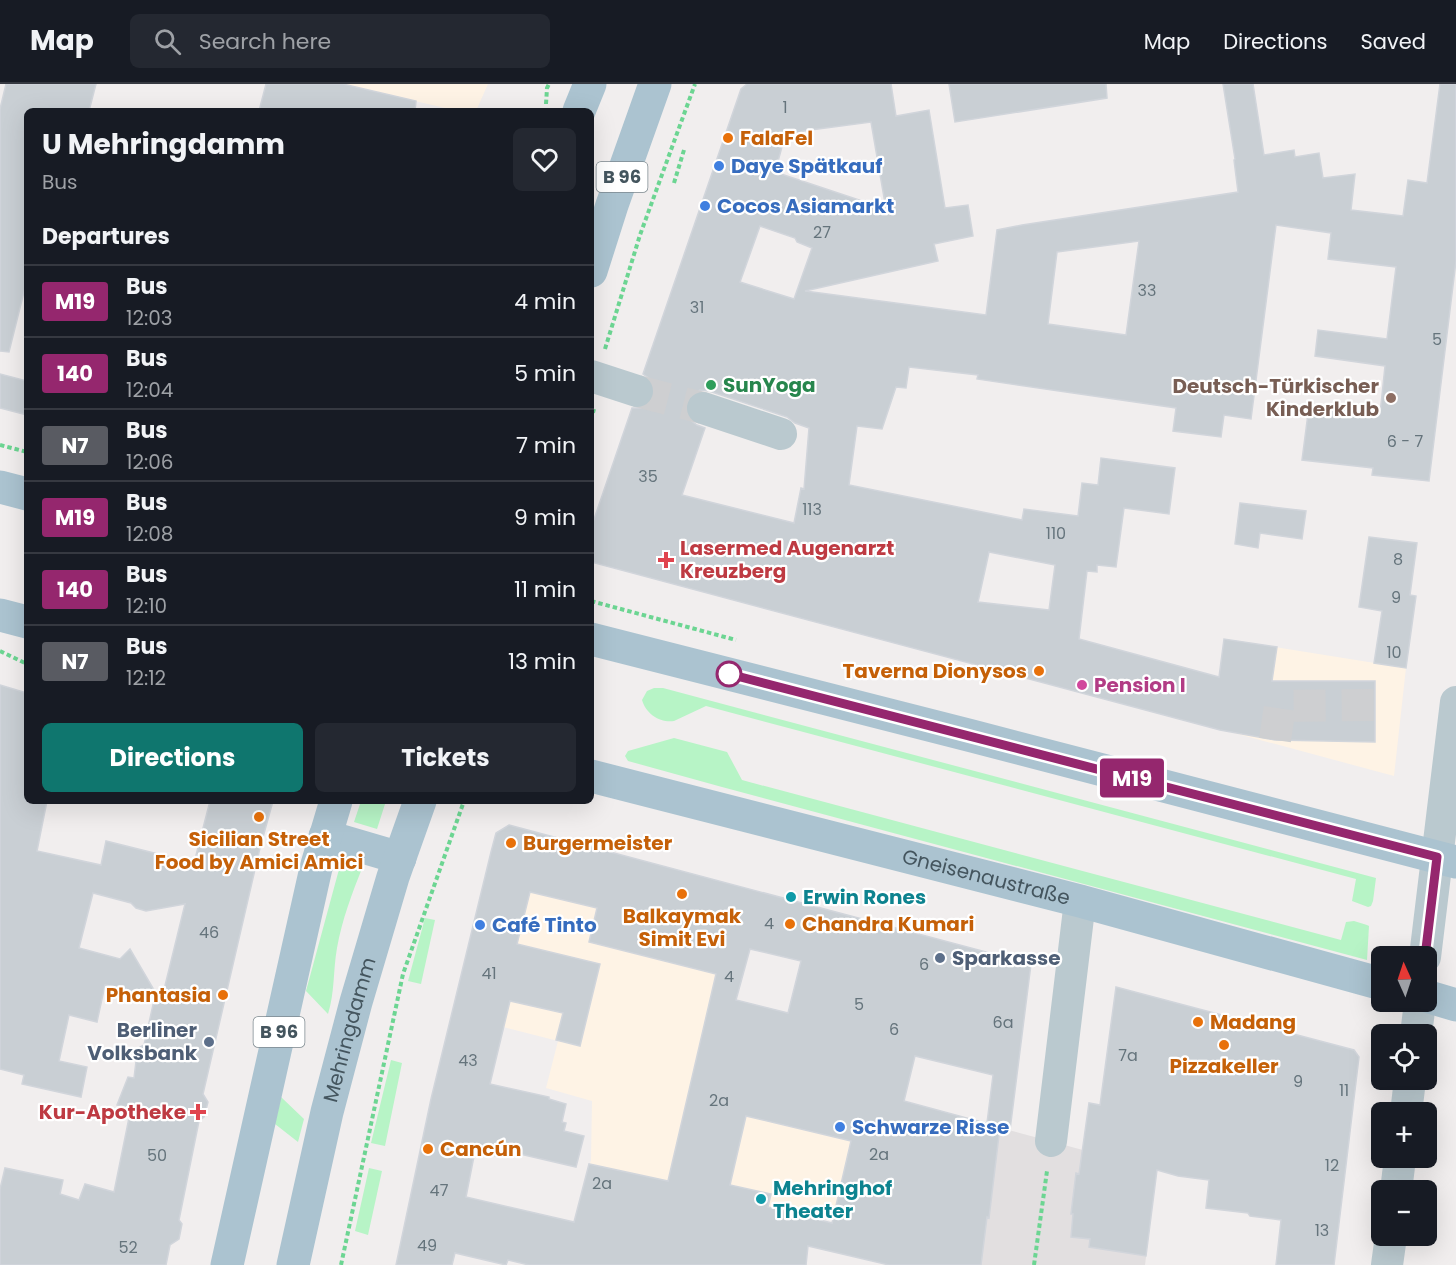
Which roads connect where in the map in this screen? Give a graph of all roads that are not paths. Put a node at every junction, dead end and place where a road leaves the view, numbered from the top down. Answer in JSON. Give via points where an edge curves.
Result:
{"nodes":[{"id":1,"x":590,"y":84,"type":"edge"},
{"id":2,"x":655,"y":84,"type":"edge"},
{"id":3,"x":580,"y":108,"type":"edge"},
{"id":4,"x":594,"y":262,"type":"edge"},
{"id":5,"x":595,"y":377,"type":"edge"},
{"id":6,"x":637,"y":391,"type":"tunnel mouth"},
{"id":7,"x":703,"y":408,"type":"tunnel mouth"},
{"id":8,"x":781,"y":434,"type":"dead end"},
{"id":9,"x":0,"y":487,"type":"edge"},
{"id":10,"x":24,"y":493,"type":"edge"},
{"id":11,"x":0,"y":615,"type":"edge"},
{"id":12,"x":24,"y":621,"type":"edge"},
{"id":13,"x":594,"y":640,"type":"edge"},
{"id":14,"x":1456,"y":702,"type":"edge"},
{"id":15,"x":594,"y":777,"type":"edge"},
{"id":16,"x":335,"y":804,"type":"edge"},
{"id":17,"x":419,"y":804,"type":"edge"},
{"id":18,"x":326,"y":836,"type":"junction"},
{"id":19,"x":400,"y":858,"type":"junction"},
{"id":20,"x":1447,"y":859,"type":"edge"},
{"id":21,"x":1080,"y":902,"type":"junction"},
{"id":22,"x":1427,"y":946,"type":"edge"},
{"id":23,"x":1371,"y":981,"type":"edge"},
{"id":24,"x":1437,"y":999,"type":"edge"},
{"id":25,"x":1456,"y":1005,"type":"edge"},
{"id":26,"x":1051,"y":1141,"type":"road end"},
{"id":27,"x":1389,"y":1246,"type":"edge"},
{"id":28,"x":226,"y":1265,"type":"edge"},
{"id":29,"x":293,"y":1265,"type":"edge"},
{"id":30,"x":1387,"y":1265,"type":"edge"}],
"edges":[{"from":1,"to":3,"type":"main road"},
{"from":2,"to":4,"type":"main road","number":"B 96"},
{"from":5,"to":6,"type":"street"},
{"from":7,"to":8,"type":"street"},
{"from":9,"to":10,"type":"main road"},
{"from":11,"to":12,"type":"main road"},
{"from":13,"to":20,"type":"main road"},
{"from":14,"to":20,"type":"street"},
{"from":15,"to":21,"type":"main road","name":"Gneisenaustraße"},
{"from":16,"to":18,"type":"main road","number":"B 96"},
{"from":17,"to":19,"type":"main road","name":"Mehringdamm"},
{"from":18,"to":19,"type":"main road"},
{"from":18,"to":28,"type":"main road","number":"B 96"},
{"from":19,"to":29,"type":"main road","name":"Mehringdamm","via":[[350,1024]]},
{"from":20,"to":22,"type":"street"},
{"from":21,"to":23,"type":"main road","name":"Gneisenaustraße"},
{"from":21,"to":26,"type":"street"},
{"from":24,"to":25,"type":"main road"},
{"from":27,"to":30,"type":"street"}]}
